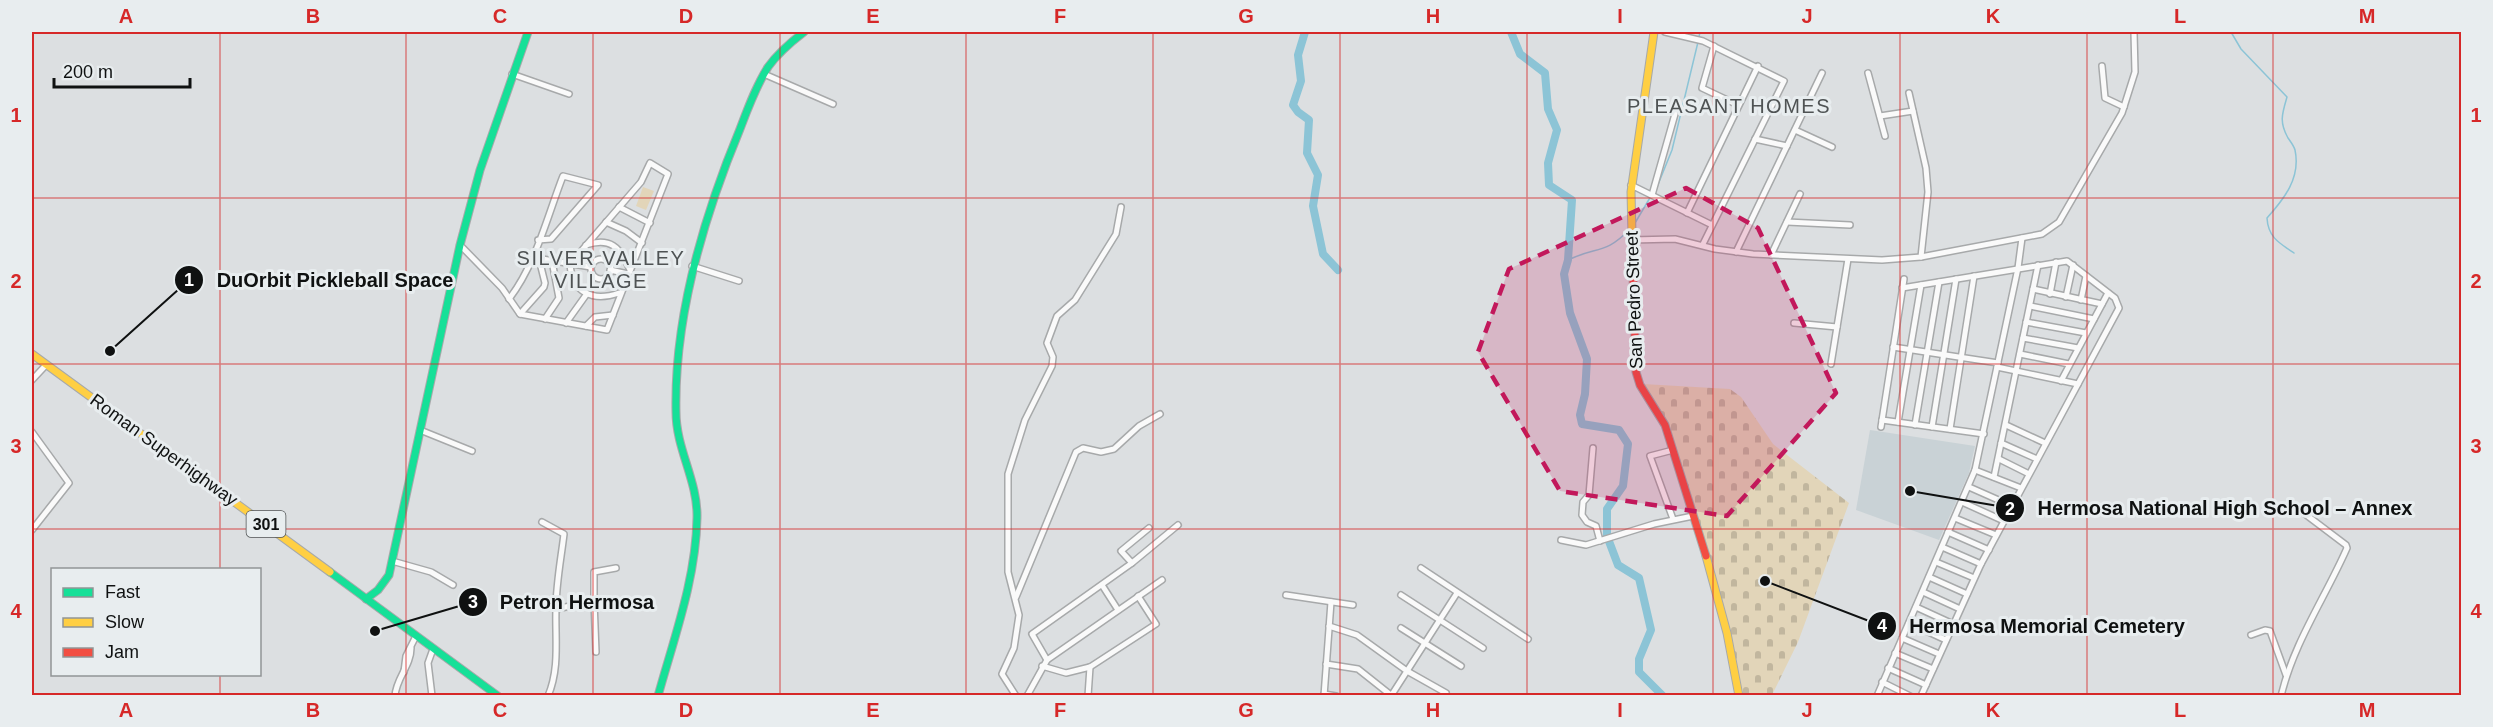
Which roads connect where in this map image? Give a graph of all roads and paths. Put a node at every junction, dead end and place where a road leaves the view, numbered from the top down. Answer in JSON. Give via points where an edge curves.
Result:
{"nodes":[{"id":1,"x":528,"y":32,"type":"edge"},
{"id":2,"x":804,"y":32,"type":"edge"},
{"id":3,"x":1654,"y":32,"type":"edge"},
{"id":4,"x":1665,"y":32,"type":"edge"},
{"id":5,"x":2134,"y":32,"type":"edge"},
{"id":6,"x":1681,"y":33,"type":"edge"},
{"id":7,"x":1714,"y":45,"type":"junction"},
{"id":8,"x":1758,"y":66,"type":"junction"},
{"id":9,"x":2102,"y":66,"type":"dead end"},
{"id":10,"x":1868,"y":73,"type":"dead end"},
{"id":11,"x":513,"y":74,"type":"junction"},
{"id":12,"x":764,"y":74,"type":"junction"},
{"id":13,"x":1822,"y":74,"type":"dead end"},
{"id":14,"x":1909,"y":93,"type":"dead end"},
{"id":15,"x":569,"y":94,"type":"dead end"},
{"id":16,"x":832,"y":104,"type":"dead end"},
{"id":17,"x":1738,"y":105,"type":"junction"},
{"id":18,"x":2124,"y":107,"type":"junction"},
{"id":19,"x":1913,"y":111,"type":"junction"},
{"id":20,"x":1675,"y":114,"type":"dead end"},
{"id":21,"x":1880,"y":116,"type":"junction"},
{"id":22,"x":1795,"y":130,"type":"junction"},
{"id":23,"x":1884,"y":136,"type":"dead end"},
{"id":24,"x":1755,"y":139,"type":"junction"},
{"id":25,"x":1787,"y":146,"type":"junction"},
{"id":26,"x":1832,"y":147,"type":"dead end"},
{"id":27,"x":1631,"y":185,"type":"junction"},
{"id":28,"x":1800,"y":194,"type":"dead end"},
{"id":29,"x":1652,"y":195,"type":"junction"},
{"id":30,"x":619,"y":207,"type":"junction"},
{"id":31,"x":1121,"y":207,"type":"dead end"},
{"id":32,"x":1687,"y":213,"type":"junction"},
{"id":33,"x":606,"y":222,"type":"junction"},
{"id":34,"x":1787,"y":222,"type":"junction"},
{"id":35,"x":650,"y":223,"type":"junction"},
{"id":36,"x":1712,"y":225,"type":"junction"},
{"id":37,"x":1850,"y":225,"type":"dead end"},
{"id":38,"x":2022,"y":238,"type":"junction"},
{"id":39,"x":538,"y":240,"type":"junction"},
{"id":40,"x":1631,"y":240,"type":"junction"},
{"id":41,"x":642,"y":243,"type":"junction"},
{"id":42,"x":1702,"y":244,"type":"junction"},
{"id":43,"x":460,"y":245,"type":"junction"},
{"id":44,"x":585,"y":245,"type":"junction"},
{"id":45,"x":1736,"y":252,"type":"junction"},
{"id":46,"x":1771,"y":255,"type":"junction"},
{"id":47,"x":532,"y":257,"type":"junction"},
{"id":48,"x":1921,"y":257,"type":"junction"},
{"id":49,"x":539,"y":259,"type":"junction"},
{"id":50,"x":1848,"y":259,"type":"junction"},
{"id":51,"x":552,"y":261,"type":"junction"},
{"id":52,"x":2056,"y":262,"type":"junction"},
{"id":53,"x":570,"y":264,"type":"junction"},
{"id":54,"x":2038,"y":265,"type":"junction"},
{"id":55,"x":2073,"y":265,"type":"junction"},
{"id":56,"x":692,"y":266,"type":"junction"},
{"id":57,"x":591,"y":267,"type":"junction"},
{"id":58,"x":2019,"y":268,"type":"junction"},
{"id":59,"x":610,"y":270,"type":"junction"},
{"id":60,"x":628,"y":271,"type":"junction"},
{"id":61,"x":1974,"y":276,"type":"junction"},
{"id":62,"x":2086,"y":276,"type":"junction"},
{"id":63,"x":1904,"y":279,"type":"dead end"},
{"id":64,"x":1956,"y":279,"type":"junction"},
{"id":65,"x":740,"y":281,"type":"dead end"},
{"id":66,"x":1939,"y":282,"type":"junction"},
{"id":67,"x":1921,"y":285,"type":"junction"},
{"id":68,"x":1902,"y":288,"type":"junction"},
{"id":69,"x":2033,"y":290,"type":"junction"},
{"id":70,"x":619,"y":293,"type":"junction"},
{"id":71,"x":2108,"y":293,"type":"junction"},
{"id":72,"x":2050,"y":294,"type":"junction"},
{"id":73,"x":586,"y":295,"type":"junction"},
{"id":74,"x":2066,"y":297,"type":"junction"},
{"id":75,"x":509,"y":299,"type":"junction"},
{"id":76,"x":2081,"y":300,"type":"junction"},
{"id":77,"x":2102,"y":304,"type":"junction"},
{"id":78,"x":2030,"y":306,"type":"junction"},
{"id":79,"x":520,"y":314,"type":"junction"},
{"id":80,"x":612,"y":315,"type":"junction"},
{"id":81,"x":545,"y":319,"type":"junction"},
{"id":82,"x":2094,"y":319,"type":"junction"},
{"id":83,"x":2026,"y":322,"type":"junction"},
{"id":84,"x":566,"y":323,"type":"junction"},
{"id":85,"x":1794,"y":323,"type":"dead end"},
{"id":86,"x":586,"y":326,"type":"junction"},
{"id":87,"x":1837,"y":327,"type":"junction"},
{"id":88,"x":2086,"y":333,"type":"junction"},
{"id":89,"x":2023,"y":338,"type":"junction"},
{"id":90,"x":1893,"y":346,"type":"junction"},
{"id":91,"x":2078,"y":348,"type":"junction"},
{"id":92,"x":1910,"y":349,"type":"junction"},
{"id":93,"x":1927,"y":352,"type":"junction"},
{"id":94,"x":32,"y":354,"type":"edge"},
{"id":95,"x":1943,"y":354,"type":"junction"},
{"id":96,"x":2020,"y":354,"type":"junction"},
{"id":97,"x":1961,"y":357,"type":"junction"},
{"id":98,"x":2069,"y":363,"type":"junction"},
{"id":99,"x":1831,"y":364,"type":"dead end"},
{"id":100,"x":46,"y":365,"type":"junction"},
{"id":101,"x":1997,"y":365,"type":"junction"},
{"id":102,"x":2016,"y":371,"type":"junction"},
{"id":103,"x":32,"y":380,"type":"edge"},
{"id":104,"x":2061,"y":381,"type":"junction"},
{"id":105,"x":2078,"y":384,"type":"junction"},
{"id":106,"x":1160,"y":414,"type":"dead end"},
{"id":107,"x":1898,"y":422,"type":"junction"},
{"id":108,"x":1915,"y":425,"type":"junction"},
{"id":109,"x":2006,"y":425,"type":"junction"},
{"id":110,"x":1932,"y":427,"type":"junction"},
{"id":111,"x":1950,"y":429,"type":"junction"},
{"id":112,"x":420,"y":430,"type":"junction"},
{"id":113,"x":32,"y":432,"type":"edge"},
{"id":114,"x":1984,"y":434,"type":"junction"},
{"id":115,"x":2045,"y":442,"type":"junction"},
{"id":116,"x":2001,"y":443,"type":"junction"},
{"id":117,"x":1593,"y":448,"type":"dead end"},
{"id":118,"x":1672,"y":450,"type":"junction"},
{"id":119,"x":472,"y":451,"type":"dead end"},
{"id":120,"x":1999,"y":459,"type":"junction"},
{"id":121,"x":2037,"y":459,"type":"junction"},
{"id":122,"x":1975,"y":470,"type":"junction"},
{"id":123,"x":2029,"y":474,"type":"junction"},
{"id":124,"x":1994,"y":477,"type":"junction"},
{"id":125,"x":1969,"y":487,"type":"junction"},
{"id":126,"x":2021,"y":488,"type":"junction"},
{"id":127,"x":1962,"y":502,"type":"junction"},
{"id":128,"x":2012,"y":506,"type":"junction"},
{"id":129,"x":2301,"y":511,"type":"dead end"},
{"id":130,"x":1693,"y":516,"type":"junction"},
{"id":131,"x":1955,"y":518,"type":"junction"},
{"id":132,"x":1673,"y":519,"type":"junction"},
{"id":133,"x":2004,"y":520,"type":"junction"},
{"id":134,"x":542,"y":522,"type":"dead end"},
{"id":135,"x":1178,"y":525,"type":"dead end"},
{"id":136,"x":1149,"y":528,"type":"dead end"},
{"id":137,"x":32,"y":530,"type":"edge"},
{"id":138,"x":1948,"y":532,"type":"junction"},
{"id":139,"x":1996,"y":536,"type":"junction"},
{"id":140,"x":1561,"y":540,"type":"dead end"},
{"id":141,"x":1603,"y":541,"type":"junction"},
{"id":142,"x":1942,"y":547,"type":"junction"},
{"id":143,"x":1989,"y":550,"type":"junction"},
{"id":144,"x":392,"y":561,"type":"junction"},
{"id":145,"x":1936,"y":562,"type":"junction"},
{"id":146,"x":1132,"y":563,"type":"junction"},
{"id":147,"x":1981,"y":564,"type":"junction"},
{"id":148,"x":616,"y":568,"type":"dead end"},
{"id":149,"x":1422,"y":568,"type":"dead end"},
{"id":150,"x":1929,"y":577,"type":"junction"},
{"id":151,"x":1974,"y":578,"type":"junction"},
{"id":152,"x":1162,"y":580,"type":"dead end"},
{"id":153,"x":453,"y":585,"type":"dead end"},
{"id":154,"x":1102,"y":585,"type":"junction"},
{"id":155,"x":1457,"y":592,"type":"junction"},
{"id":156,"x":1923,"y":592,"type":"junction"},
{"id":157,"x":1967,"y":594,"type":"junction"},
{"id":158,"x":1286,"y":595,"type":"dead end"},
{"id":159,"x":1401,"y":595,"type":"dead end"},
{"id":160,"x":1138,"y":596,"type":"junction"},
{"id":161,"x":1016,"y":597,"type":"junction"},
{"id":162,"x":366,"y":599,"type":"junction"},
{"id":163,"x":594,"y":601,"type":"junction"},
{"id":164,"x":1331,"y":602,"type":"junction"},
{"id":165,"x":1353,"y":605,"type":"dead end"},
{"id":166,"x":1916,"y":607,"type":"junction"},
{"id":167,"x":556,"y":609,"type":"junction"},
{"id":168,"x":1960,"y":609,"type":"junction"},
{"id":169,"x":1118,"y":610,"type":"junction"},
{"id":170,"x":1440,"y":620,"type":"junction"},
{"id":171,"x":1909,"y":623,"type":"junction"},
{"id":172,"x":1953,"y":624,"type":"junction"},
{"id":173,"x":1329,"y":626,"type":"junction"},
{"id":174,"x":1401,"y":628,"type":"dead end"},
{"id":175,"x":2251,"y":635,"type":"dead end"},
{"id":176,"x":416,"y":636,"type":"junction"},
{"id":177,"x":1902,"y":638,"type":"junction"},
{"id":178,"x":1528,"y":639,"type":"dead end"},
{"id":179,"x":1946,"y":640,"type":"junction"},
{"id":180,"x":1425,"y":643,"type":"junction"},
{"id":181,"x":1483,"y":648,"type":"dead end"},
{"id":182,"x":433,"y":649,"type":"junction"},
{"id":183,"x":596,"y":652,"type":"dead end"},
{"id":184,"x":1895,"y":653,"type":"junction"},
{"id":185,"x":1939,"y":654,"type":"junction"},
{"id":186,"x":1047,"y":660,"type":"junction"},
{"id":187,"x":1326,"y":664,"type":"junction"},
{"id":188,"x":1042,"y":666,"type":"junction"},
{"id":189,"x":1461,"y":666,"type":"dead end"},
{"id":190,"x":1090,"y":667,"type":"junction"},
{"id":191,"x":1888,"y":668,"type":"junction"},
{"id":192,"x":1933,"y":669,"type":"junction"},
{"id":193,"x":1407,"y":671,"type":"junction"},
{"id":194,"x":2286,"y":675,"type":"junction"},
{"id":195,"x":1882,"y":682,"type":"junction"},
{"id":196,"x":1926,"y":685,"type":"junction"},
{"id":197,"x":1446,"y":693,"type":"dead end"},
{"id":198,"x":1324,"y":695,"type":"edge"},
{"id":199,"x":1391,"y":695,"type":"edge"},
{"id":200,"x":395,"y":696,"type":"edge"},
{"id":201,"x":432,"y":696,"type":"edge"},
{"id":202,"x":498,"y":696,"type":"edge"},
{"id":203,"x":548,"y":696,"type":"edge"},
{"id":204,"x":658,"y":696,"type":"edge"},
{"id":205,"x":1016,"y":696,"type":"edge"},
{"id":206,"x":1027,"y":696,"type":"edge"},
{"id":207,"x":1088,"y":696,"type":"edge"},
{"id":208,"x":1336,"y":696,"type":"edge"},
{"id":209,"x":1739,"y":696,"type":"edge"},
{"id":210,"x":1876,"y":696,"type":"edge"},
{"id":211,"x":1910,"y":696,"type":"edge"},
{"id":212,"x":1921,"y":696,"type":"edge"},
{"id":213,"x":2281,"y":696,"type":"edge"}],
"edges":[{"from":1,"to":11,"type":"street"},
{"from":2,"to":12,"type":"street"},
{"from":3,"to":27,"type":"street","name":"San Pedro Street"},
{"from":4,"to":6,"type":"street"},
{"from":5,"to":18,"type":"street","via":[[2135,72]]},
{"from":6,"to":7,"type":"street"},
{"from":7,"to":8,"type":"street"},
{"from":7,"to":17,"type":"street","via":[[1702,88]]},
{"from":8,"to":17,"type":"street"},
{"from":8,"to":24,"type":"street","via":[[1784,81]]},
{"from":9,"to":18,"type":"street","via":[[2105,98]]},
{"from":10,"to":21,"type":"street"},
{"from":11,"to":15,"type":"street"},
{"from":11,"to":43,"type":"street","via":[[480,170]]},
{"from":12,"to":16,"type":"street"},
{"from":12,"to":56,"type":"street","via":[[704,222]]},
{"from":13,"to":22,"type":"street"},
{"from":14,"to":19,"type":"street"},
{"from":17,"to":32,"type":"street"},
{"from":18,"to":38,"type":"street","via":[[2059,222],[2042,234]]},
{"from":19,"to":21,"type":"street"},
{"from":19,"to":48,"type":"street","via":[[1928,192]]},
{"from":20,"to":29,"type":"street"},
{"from":21,"to":23,"type":"street"},
{"from":22,"to":25,"type":"street"},
{"from":22,"to":26,"type":"street"},
{"from":24,"to":25,"type":"street"},
{"from":24,"to":36,"type":"street"},
{"from":25,"to":45,"type":"street"},
{"from":27,"to":29,"type":"street"},
{"from":27,"to":40,"type":"street","name":"San Pedro Street"},
{"from":28,"to":34,"type":"street"},
{"from":29,"to":32,"type":"street"},
{"from":30,"to":33,"type":"street"},
{"from":30,"to":35,"type":"street"},
{"from":30,"to":35,"type":"street","via":[[641,182],[649,163],[668,174]]},
{"from":31,"to":161,"type":"street","via":[[1118,226],[1107,249],[1071,305],[1054,321],[1047,343],[1052,366],[1013,452],[1008,474],[1008,565]]},
{"from":32,"to":36,"type":"street"},
{"from":33,"to":41,"type":"street"},
{"from":33,"to":44,"type":"street"},
{"from":34,"to":37,"type":"street"},
{"from":34,"to":46,"type":"street"},
{"from":35,"to":41,"type":"street"},
{"from":36,"to":42,"type":"street"},
{"from":38,"to":48,"type":"street"},
{"from":38,"to":58,"type":"street"},
{"from":39,"to":39,"type":"street","via":[[551,239],[598,185],[563,176]]},
{"from":39,"to":47,"type":"street"},
{"from":40,"to":42,"type":"street","via":[[1675,239]]},
{"from":40,"to":118,"type":"street","name":"San Pedro Street","via":[[1636,372],[1660,416]]},
{"from":41,"to":60,"type":"street"},
{"from":42,"to":45,"type":"street"},
{"from":43,"to":75,"type":"street"},
{"from":43,"to":112,"type":"street"},
{"from":44,"to":53,"type":"street"},
{"from":44,"to":60,"type":"street","via":[[611,243],[619,248]]},
{"from":45,"to":46,"type":"street"},
{"from":46,"to":50,"type":"street"},
{"from":47,"to":49,"type":"street"},
{"from":47,"to":75,"type":"street","via":[[524,280]]},
{"from":48,"to":50,"type":"street"},
{"from":49,"to":51,"type":"street"},
{"from":49,"to":79,"type":"street","via":[[544,288]]},
{"from":50,"to":87,"type":"street"},
{"from":51,"to":53,"type":"street"},
{"from":51,"to":81,"type":"street","via":[[559,298]]},
{"from":52,"to":54,"type":"street"},
{"from":52,"to":55,"type":"street"},
{"from":52,"to":72,"type":"street"},
{"from":53,"to":57,"type":"street"},
{"from":53,"to":73,"type":"street","via":[[574,284]]},
{"from":54,"to":58,"type":"street"},
{"from":54,"to":69,"type":"street"},
{"from":55,"to":62,"type":"street"},
{"from":55,"to":74,"type":"street"},
{"from":56,"to":65,"type":"street"},
{"from":56,"to":204,"type":"street","via":[[676,422],[680,449],[696,491],[696,536],[687,590]]},
{"from":57,"to":59,"type":"street","via":[[601,260],[609,264]]},
{"from":57,"to":59,"type":"street","via":[[593,276],[599,279],[608,276]]},
{"from":58,"to":61,"type":"street"},
{"from":58,"to":101,"type":"street"},
{"from":59,"to":60,"type":"street"},
{"from":60,"to":70,"type":"street"},
{"from":61,"to":64,"type":"street"},
{"from":61,"to":97,"type":"street"},
{"from":62,"to":71,"type":"street"},
{"from":62,"to":76,"type":"street"},
{"from":63,"to":68,"type":"street"},
{"from":64,"to":66,"type":"street"},
{"from":64,"to":95,"type":"street"},
{"from":66,"to":67,"type":"street"},
{"from":66,"to":93,"type":"street"},
{"from":67,"to":68,"type":"street"},
{"from":67,"to":92,"type":"street"},
{"from":68,"to":90,"type":"street"},
{"from":69,"to":72,"type":"street"},
{"from":69,"to":78,"type":"street"},
{"from":70,"to":73,"type":"street"},
{"from":70,"to":80,"type":"street"},
{"from":71,"to":77,"type":"street"},
{"from":71,"to":105,"type":"street","via":[[2119,308]]},
{"from":72,"to":74,"type":"street"},
{"from":73,"to":84,"type":"street"},
{"from":74,"to":76,"type":"street"},
{"from":75,"to":79,"type":"street"},
{"from":76,"to":77,"type":"street"},
{"from":77,"to":82,"type":"street"},
{"from":78,"to":82,"type":"street"},
{"from":78,"to":83,"type":"street"},
{"from":79,"to":81,"type":"street"},
{"from":80,"to":86,"type":"street","via":[[595,317]]},
{"from":80,"to":86,"type":"street","via":[[607,330]]},
{"from":81,"to":84,"type":"street"},
{"from":82,"to":88,"type":"street"},
{"from":83,"to":88,"type":"street"},
{"from":83,"to":89,"type":"street"},
{"from":84,"to":86,"type":"street"},
{"from":85,"to":87,"type":"street"},
{"from":87,"to":99,"type":"street"},
{"from":88,"to":91,"type":"street"},
{"from":89,"to":91,"type":"street"},
{"from":89,"to":96,"type":"street"},
{"from":90,"to":92,"type":"street"},
{"from":90,"to":107,"type":"street","via":[[1881,423]]},
{"from":91,"to":98,"type":"street"},
{"from":92,"to":93,"type":"street"},
{"from":92,"to":107,"type":"street"},
{"from":93,"to":95,"type":"street"},
{"from":93,"to":108,"type":"street"},
{"from":94,"to":100,"type":"street","name":"Roman Superhighway","number":"301"},
{"from":95,"to":97,"type":"street"},
{"from":95,"to":110,"type":"street"},
{"from":96,"to":98,"type":"street"},
{"from":96,"to":102,"type":"street"},
{"from":97,"to":101,"type":"street"},
{"from":97,"to":111,"type":"street"},
{"from":98,"to":104,"type":"street"},
{"from":100,"to":103,"type":"street"},
{"from":100,"to":162,"type":"street","name":"Roman Superhighway","number":"301"},
{"from":101,"to":102,"type":"street"},
{"from":101,"to":114,"type":"street"},
{"from":102,"to":104,"type":"street"},
{"from":102,"to":109,"type":"street"},
{"from":104,"to":105,"type":"street"},
{"from":105,"to":115,"type":"street"},
{"from":106,"to":161,"type":"street","via":[[1138,426],[1113,449],[1101,452],[1083,448],[1076,452]]},
{"from":107,"to":108,"type":"street"},
{"from":108,"to":110,"type":"street"},
{"from":109,"to":115,"type":"street"},
{"from":109,"to":116,"type":"street"},
{"from":110,"to":111,"type":"street"},
{"from":111,"to":114,"type":"street"},
{"from":112,"to":119,"type":"street"},
{"from":112,"to":144,"type":"street"},
{"from":113,"to":137,"type":"street","via":[[69,483]]},
{"from":114,"to":122,"type":"street"},
{"from":115,"to":121,"type":"street"},
{"from":116,"to":120,"type":"street"},
{"from":116,"to":121,"type":"street"},
{"from":117,"to":141,"type":"street","via":[[1589,495],[1583,502],[1582,515],[1596,526]]},
{"from":118,"to":130,"type":"street","name":"San Pedro Street"},
{"from":118,"to":132,"type":"street","via":[[1650,456]]},
{"from":120,"to":123,"type":"street"},
{"from":120,"to":124,"type":"street"},
{"from":121,"to":123,"type":"street"},
{"from":122,"to":124,"type":"street"},
{"from":122,"to":125,"type":"street"},
{"from":123,"to":126,"type":"street"},
{"from":124,"to":126,"type":"street"},
{"from":125,"to":127,"type":"street"},
{"from":125,"to":128,"type":"street"},
{"from":126,"to":128,"type":"street"},
{"from":127,"to":131,"type":"street"},
{"from":127,"to":133,"type":"street"},
{"from":128,"to":133,"type":"street"},
{"from":129,"to":194,"type":"street","via":[[2347,548]]},
{"from":130,"to":132,"type":"street"},
{"from":130,"to":209,"type":"street","name":"San Pedro Street","via":[[1728,631]]},
{"from":131,"to":138,"type":"street"},
{"from":131,"to":139,"type":"street"},
{"from":132,"to":141,"type":"street"},
{"from":133,"to":139,"type":"street"},
{"from":134,"to":167,"type":"street","via":[[564,534]]},
{"from":135,"to":146,"type":"street"},
{"from":136,"to":146,"type":"street","via":[[1122,551]]},
{"from":138,"to":142,"type":"street"},
{"from":138,"to":143,"type":"street"},
{"from":139,"to":143,"type":"street"},
{"from":140,"to":141,"type":"street","via":[[1586,545]]},
{"from":142,"to":145,"type":"street"},
{"from":142,"to":147,"type":"street"},
{"from":143,"to":147,"type":"street"},
{"from":144,"to":153,"type":"street","via":[[431,572]]},
{"from":144,"to":162,"type":"street","via":[[383,585]]},
{"from":145,"to":150,"type":"street"},
{"from":145,"to":151,"type":"street"},
{"from":146,"to":154,"type":"street"},
{"from":147,"to":151,"type":"street"},
{"from":148,"to":163,"type":"street","via":[[594,572]]},
{"from":149,"to":155,"type":"street"},
{"from":150,"to":156,"type":"street"},
{"from":150,"to":157,"type":"street"},
{"from":151,"to":157,"type":"street"},
{"from":152,"to":160,"type":"street"},
{"from":154,"to":169,"type":"street"},
{"from":154,"to":186,"type":"street","via":[[1032,634]]},
{"from":155,"to":170,"type":"street"},
{"from":155,"to":178,"type":"street"},
{"from":156,"to":166,"type":"street"},
{"from":156,"to":168,"type":"street"},
{"from":157,"to":168,"type":"street"},
{"from":158,"to":164,"type":"street"},
{"from":159,"to":170,"type":"street"},
{"from":160,"to":169,"type":"street"},
{"from":160,"to":190,"type":"street","via":[[1156,624]]},
{"from":161,"to":205,"type":"street","via":[[1016,639],[1002,674]]},
{"from":162,"to":176,"type":"street","name":"Roman Superhighway","number":"301"},
{"from":163,"to":167,"type":"street"},
{"from":163,"to":183,"type":"street"},
{"from":164,"to":165,"type":"street"},
{"from":164,"to":173,"type":"street"},
{"from":166,"to":171,"type":"street"},
{"from":166,"to":172,"type":"street"},
{"from":167,"to":203,"type":"street","via":[[556,679]]},
{"from":168,"to":172,"type":"street"},
{"from":169,"to":186,"type":"street"},
{"from":170,"to":180,"type":"street"},
{"from":170,"to":181,"type":"street"},
{"from":171,"to":177,"type":"street"},
{"from":171,"to":179,"type":"street"},
{"from":172,"to":179,"type":"street"},
{"from":173,"to":187,"type":"street"},
{"from":173,"to":193,"type":"street","via":[[1357,635]]},
{"from":174,"to":180,"type":"street"},
{"from":175,"to":194,"type":"street","via":[[2270,631]]},
{"from":176,"to":182,"type":"street","name":"Roman Superhighway","number":"301"},
{"from":176,"to":200,"type":"street"},
{"from":177,"to":184,"type":"street"},
{"from":177,"to":185,"type":"street"},
{"from":179,"to":185,"type":"street"},
{"from":180,"to":189,"type":"street"},
{"from":180,"to":193,"type":"street"},
{"from":182,"to":201,"type":"street","via":[[428,663]]},
{"from":182,"to":202,"type":"street","name":"Roman Superhighway","number":"301"},
{"from":184,"to":191,"type":"street"},
{"from":184,"to":192,"type":"street"},
{"from":185,"to":192,"type":"street"},
{"from":186,"to":188,"type":"street"},
{"from":187,"to":198,"type":"street"},
{"from":187,"to":199,"type":"street","via":[[1358,669]]},
{"from":188,"to":190,"type":"street","via":[[1066,674]]},
{"from":188,"to":206,"type":"street"},
{"from":190,"to":207,"type":"street"},
{"from":191,"to":195,"type":"street"},
{"from":191,"to":196,"type":"street"},
{"from":192,"to":196,"type":"street"},
{"from":193,"to":197,"type":"street"},
{"from":193,"to":199,"type":"street"},
{"from":194,"to":213,"type":"street"},
{"from":195,"to":210,"type":"street"},
{"from":195,"to":211,"type":"street"},
{"from":196,"to":212,"type":"street"},
{"from":198,"to":208,"type":"street"}]}
